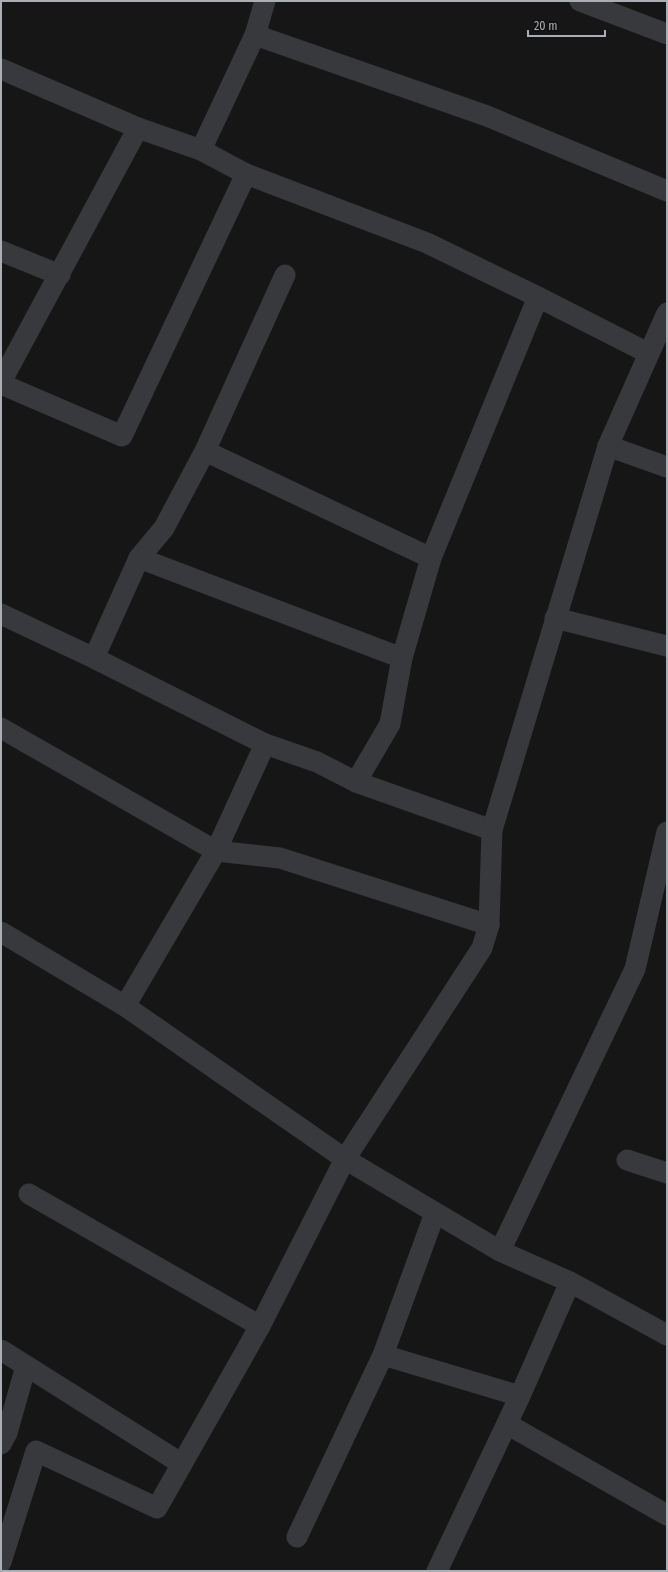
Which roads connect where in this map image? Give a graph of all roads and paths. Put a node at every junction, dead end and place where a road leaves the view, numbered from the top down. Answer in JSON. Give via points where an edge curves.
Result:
{"nodes":[{"id":1,"x":265,"y":1,"type":"edge"},
{"id":2,"x":580,"y":1,"type":"edge"},
{"id":3,"x":667,"y":34,"type":"edge"},
{"id":4,"x":255,"y":35,"type":"junction"},
{"id":5,"x":1,"y":69,"type":"edge"},
{"id":6,"x":138,"y":128,"type":"junction"},
{"id":7,"x":201,"y":150,"type":"junction"},
{"id":8,"x":246,"y":174,"type":"junction"},
{"id":9,"x":667,"y":191,"type":"edge"},
{"id":10,"x":1,"y":251,"type":"edge"},
{"id":11,"x":60,"y":275,"type":"junction"},
{"id":12,"x":285,"y":275,"type":"dead end"},
{"id":13,"x":538,"y":297,"type":"junction"},
{"id":14,"x":667,"y":312,"type":"edge"},
{"id":15,"x":648,"y":353,"type":"junction"},
{"id":16,"x":1,"y":383,"type":"edge"},
{"id":17,"x":608,"y":446,"type":"junction"},
{"id":18,"x":204,"y":451,"type":"junction"},
{"id":19,"x":667,"y":467,"type":"edge"},
{"id":20,"x":139,"y":558,"type":"junction"},
{"id":21,"x":431,"y":558,"type":"junction"},
{"id":22,"x":1,"y":614,"type":"edge"},
{"id":23,"x":555,"y":618,"type":"junction"},
{"id":24,"x":667,"y":646,"type":"edge"},
{"id":25,"x":94,"y":658,"type":"junction"},
{"id":26,"x":402,"y":658,"type":"junction"},
{"id":27,"x":1,"y":728,"type":"edge"},
{"id":28,"x":265,"y":744,"type":"junction"},
{"id":29,"x":356,"y":782,"type":"junction"},
{"id":30,"x":492,"y":830,"type":"junction"},
{"id":31,"x":667,"y":832,"type":"edge"},
{"id":32,"x":216,"y":851,"type":"junction"},
{"id":33,"x":489,"y":926,"type":"junction"},
{"id":34,"x":1,"y":932,"type":"edge"},
{"id":35,"x":125,"y":1006,"type":"junction"},
{"id":36,"x":345,"y":1159,"type":"junction"},
{"id":37,"x":627,"y":1160,"type":"dead end"},
{"id":38,"x":667,"y":1173,"type":"edge"},
{"id":39,"x":29,"y":1194,"type":"dead end"},
{"id":40,"x":435,"y":1213,"type":"junction"},
{"id":41,"x":500,"y":1251,"type":"junction"},
{"id":42,"x":570,"y":1282,"type":"junction"},
{"id":43,"x":260,"y":1326,"type":"junction"},
{"id":44,"x":667,"y":1335,"type":"edge"},
{"id":45,"x":1,"y":1350,"type":"edge"},
{"id":46,"x":382,"y":1354,"type":"junction"},
{"id":47,"x":26,"y":1366,"type":"junction"},
{"id":48,"x":520,"y":1396,"type":"junction"},
{"id":49,"x":507,"y":1424,"type":"junction"},
{"id":50,"x":1,"y":1444,"type":"edge"},
{"id":51,"x":182,"y":1464,"type":"junction"},
{"id":52,"x":667,"y":1515,"type":"edge"},
{"id":53,"x":298,"y":1537,"type":"dead end"},
{"id":54,"x":1,"y":1562,"type":"edge"},
{"id":55,"x":437,"y":1571,"type":"edge"}],
"edges":[{"from":1,"to":4,"type":"street"},
{"from":2,"to":3,"type":"street"},
{"from":4,"to":7,"type":"street"},
{"from":4,"to":9,"type":"street","via":[[487,116]]},
{"from":5,"to":6,"type":"street"},
{"from":6,"to":7,"type":"street"},
{"from":6,"to":11,"type":"street"},
{"from":7,"to":8,"type":"street"},
{"from":8,"to":13,"type":"street","via":[[427,243]]},
{"from":8,"to":16,"type":"street","via":[[122,436]]},
{"from":10,"to":11,"type":"street"},
{"from":11,"to":16,"type":"street"},
{"from":12,"to":18,"type":"street"},
{"from":13,"to":15,"type":"street"},
{"from":13,"to":21,"type":"street"},
{"from":14,"to":15,"type":"street"},
{"from":15,"to":17,"type":"street"},
{"from":17,"to":19,"type":"street"},
{"from":17,"to":23,"type":"street"},
{"from":18,"to":20,"type":"street","via":[[164,528]]},
{"from":18,"to":21,"type":"street"},
{"from":20,"to":25,"type":"street"},
{"from":20,"to":26,"type":"street"},
{"from":21,"to":26,"type":"street"},
{"from":22,"to":25,"type":"street"},
{"from":23,"to":24,"type":"street"},
{"from":23,"to":30,"type":"street"},
{"from":25,"to":28,"type":"street"},
{"from":26,"to":29,"type":"street","via":[[390,724]]},
{"from":27,"to":32,"type":"street"},
{"from":28,"to":29,"type":"street","via":[[317,762]]},
{"from":28,"to":32,"type":"street"},
{"from":29,"to":30,"type":"street"},
{"from":30,"to":33,"type":"street"},
{"from":31,"to":41,"type":"street","via":[[635,969]]},
{"from":32,"to":33,"type":"street","via":[[280,858]]},
{"from":32,"to":35,"type":"street"},
{"from":33,"to":36,"type":"street","via":[[482,948]]},
{"from":34,"to":35,"type":"street"},
{"from":35,"to":36,"type":"street"},
{"from":36,"to":40,"type":"street"},
{"from":36,"to":43,"type":"street"},
{"from":37,"to":38,"type":"street"},
{"from":39,"to":43,"type":"street"},
{"from":40,"to":41,"type":"street"},
{"from":40,"to":46,"type":"street"},
{"from":41,"to":42,"type":"street"},
{"from":42,"to":44,"type":"street"},
{"from":42,"to":48,"type":"street"},
{"from":43,"to":51,"type":"street"},
{"from":45,"to":47,"type":"street"},
{"from":46,"to":48,"type":"street"},
{"from":46,"to":53,"type":"street"},
{"from":47,"to":50,"type":"street","via":[[8,1433]]},
{"from":47,"to":51,"type":"street"},
{"from":48,"to":49,"type":"street"},
{"from":49,"to":52,"type":"street"},
{"from":49,"to":55,"type":"street"},
{"from":51,"to":54,"type":"street","via":[[157,1508],[36,1451]]}]}
